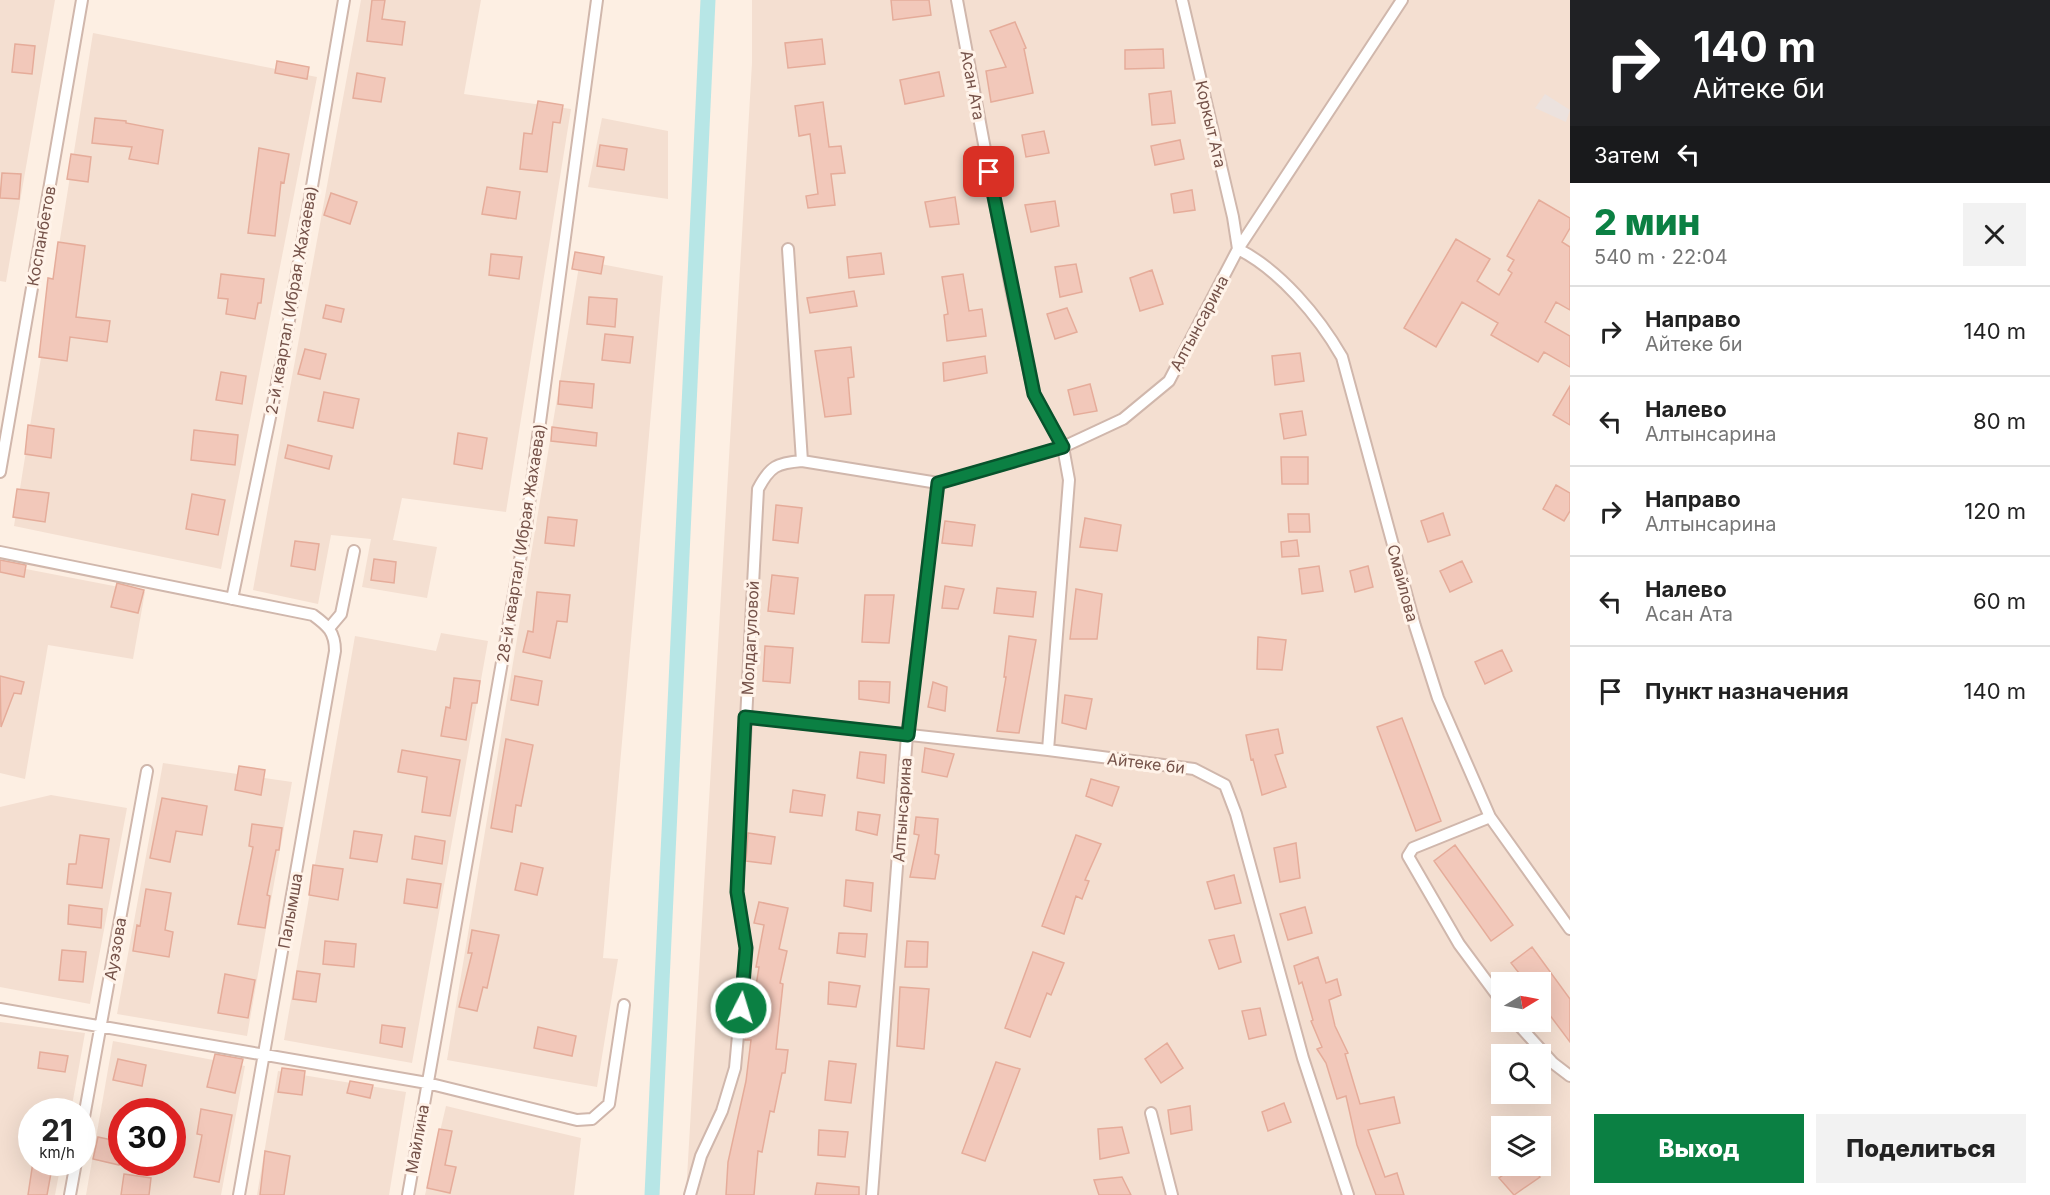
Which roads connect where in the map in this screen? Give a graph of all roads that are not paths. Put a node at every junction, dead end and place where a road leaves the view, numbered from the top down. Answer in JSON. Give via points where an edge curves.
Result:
{"nodes":[{"id":1,"x":82,"y":0,"type":"edge"},
{"id":2,"x":344,"y":0,"type":"edge"},
{"id":3,"x":597,"y":0,"type":"edge"},
{"id":4,"x":957,"y":0,"type":"edge"},
{"id":5,"x":1182,"y":0,"type":"edge"},
{"id":6,"x":1401,"y":0,"type":"edge"},
{"id":7,"x":788,"y":249,"type":"dead end"},
{"id":8,"x":1238,"y":249,"type":"junction"},
{"id":9,"x":1063,"y":447,"type":"junction"},
{"id":10,"x":802,"y":461,"type":"junction"},
{"id":11,"x":0,"y":472,"type":"edge"},
{"id":12,"x":938,"y":483,"type":"junction"},
{"id":13,"x":354,"y":551,"type":"dead end"},
{"id":14,"x":0,"y":552,"type":"edge"},
{"id":15,"x":232,"y":599,"type":"junction"},
{"id":16,"x":330,"y":627,"type":"junction"},
{"id":17,"x":745,"y":717,"type":"junction"},
{"id":18,"x":908,"y":735,"type":"junction"},
{"id":19,"x":1048,"y":750,"type":"junction"},
{"id":20,"x":147,"y":771,"type":"dead end"},
{"id":21,"x":1490,"y":817,"type":"junction"},
{"id":22,"x":1570,"y":928,"type":"edge"},
{"id":23,"x":1491,"y":987,"type":"edge"},
{"id":24,"x":624,"y":1005,"type":"dead end"},
{"id":25,"x":0,"y":1009,"type":"edge"},
{"id":26,"x":101,"y":1026,"type":"junction"},
{"id":27,"x":1525,"y":1032,"type":"edge"},
{"id":28,"x":265,"y":1053,"type":"junction"},
{"id":29,"x":1570,"y":1076,"type":"edge"},
{"id":30,"x":426,"y":1083,"type":"junction"},
{"id":31,"x":88,"y":1098,"type":"edge"},
{"id":32,"x":1151,"y":1113,"type":"dead end"},
{"id":33,"x":73,"y":1176,"type":"edge"},
{"id":34,"x":70,"y":1195,"type":"edge"},
{"id":35,"x":239,"y":1195,"type":"edge"},
{"id":36,"x":408,"y":1195,"type":"edge"},
{"id":37,"x":690,"y":1195,"type":"edge"},
{"id":38,"x":872,"y":1195,"type":"edge"},
{"id":39,"x":1172,"y":1195,"type":"edge"},
{"id":40,"x":1348,"y":1195,"type":"edge"}],
"edges":[{"from":1,"to":11,"type":"street","name":"Коспанбетов"},
{"from":2,"to":15,"type":"street","name":"2-й квартал (Ибрая Жахаева)","via":[[283,355]]},
{"from":3,"to":30,"type":"street","name":"28-й квартал (Ибрая Жахаева)","via":[[526,526]]},
{"from":4,"to":9,"type":"street","name":"Асан Ата","via":[[1034,394]]},
{"from":5,"to":8,"type":"street","name":"Коркыт Ата"},
{"from":6,"to":8,"type":"street","name":"Алтынсарина"},
{"from":7,"to":10,"type":"street"},
{"from":8,"to":9,"type":"street","name":"Алтынсарина","via":[[1169,381],[1122,419]]},
{"from":8,"to":21,"type":"street","name":"Смайлова","via":[[1257,259],[1322,322],[1342,357],[1438,698]]},
{"from":9,"to":12,"type":"street","name":"Алтынсарина"},
{"from":9,"to":19,"type":"street","via":[[1070,480]]},
{"from":10,"to":12,"type":"street","name":"Молдагуловой"},
{"from":10,"to":17,"type":"street","name":"Молдагуловой","via":[[782,463],[767,471],[758,489]]},
{"from":12,"to":18,"type":"street","name":"Алтынсарина"},
{"from":13,"to":16,"type":"street","via":[[341,614]]},
{"from":14,"to":15,"type":"street"},
{"from":15,"to":16,"type":"street","via":[[313,615]]},
{"from":16,"to":28,"type":"street","name":"Палымша","via":[[335,651]]},
{"from":17,"to":18,"type":"street","name":"Айтеке би"},
{"from":17,"to":37,"type":"street","name":"Молдагуловой","via":[[737,892],[746,948],[735,1068]]},
{"from":18,"to":19,"type":"street","name":"Айтеке би"},
{"from":18,"to":38,"type":"street","name":"Алтынсарина"},
{"from":19,"to":40,"type":"street","name":"Айтеке би","via":[[1194,769],[1225,785],[1303,1058]]},
{"from":20,"to":26,"type":"street","name":"Ауэзова"},
{"from":21,"to":22,"type":"street","name":"Смайлова"},
{"from":21,"to":23,"type":"street","via":[[1413,848],[1408,856],[1459,944]]},
{"from":24,"to":30,"type":"street","via":[[609,1104],[592,1119],[577,1120]]},
{"from":25,"to":26,"type":"street"},
{"from":26,"to":28,"type":"street"},
{"from":26,"to":31,"type":"street","name":"Ауэзова"},
{"from":27,"to":29,"type":"street"},
{"from":28,"to":30,"type":"street"},
{"from":28,"to":35,"type":"street","name":"Палымша"},
{"from":30,"to":36,"type":"street","name":"Майлина"},
{"from":32,"to":39,"type":"street"},
{"from":33,"to":34,"type":"street"}]}
